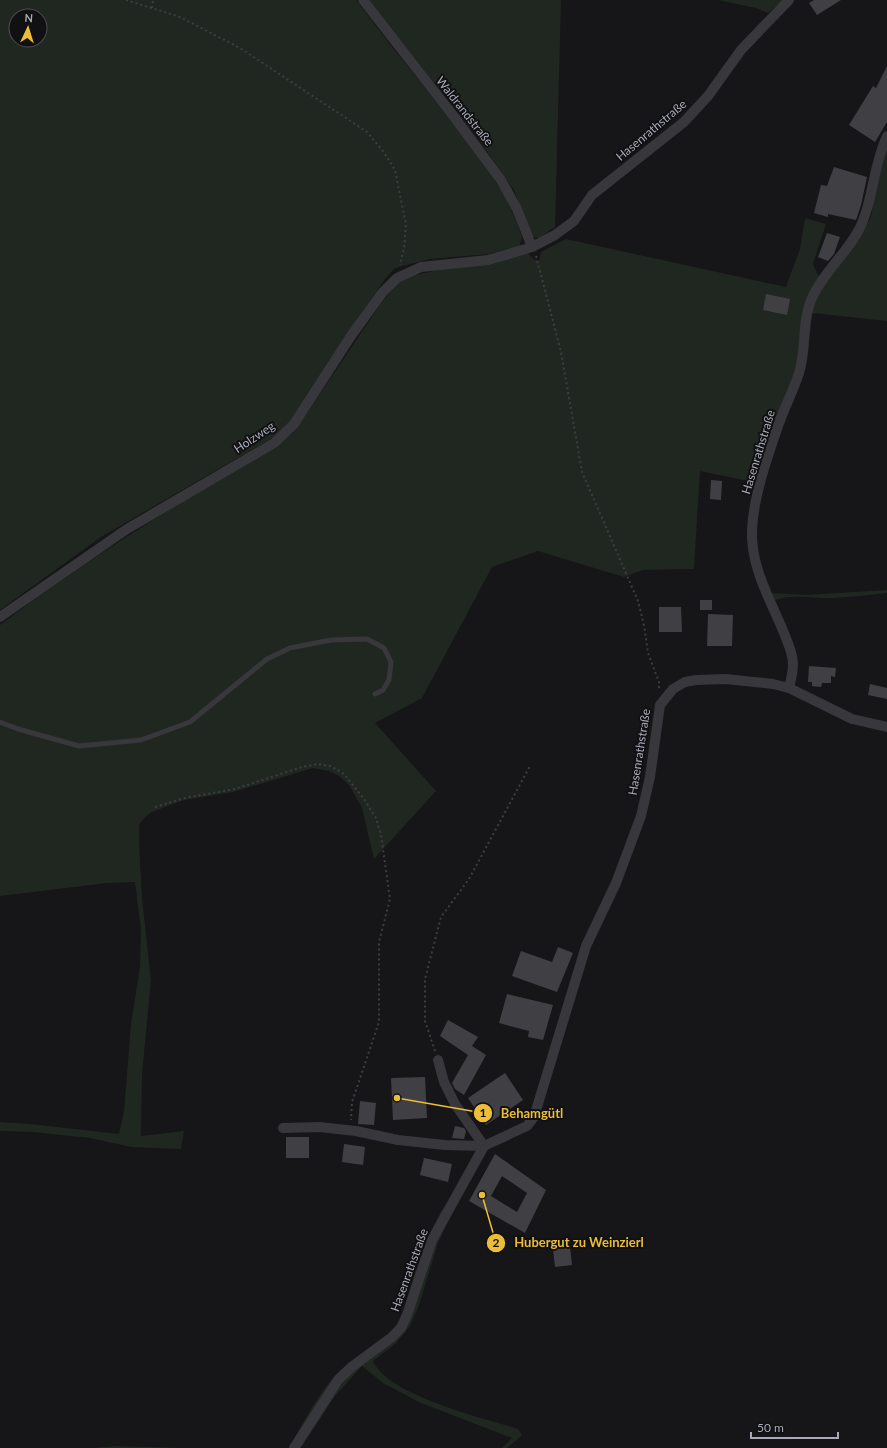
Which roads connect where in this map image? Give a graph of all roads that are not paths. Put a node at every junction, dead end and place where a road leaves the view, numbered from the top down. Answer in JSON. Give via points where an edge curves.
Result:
{"nodes":[{"id":1,"x":362,"y":0,"type":"edge"},
{"id":2,"x":789,"y":0,"type":"edge"},
{"id":3,"x":887,"y":136,"type":"edge"},
{"id":4,"x":532,"y":247,"type":"junction"},
{"id":5,"x":0,"y":616,"type":"edge"},
{"id":6,"x":789,"y":688,"type":"junction"},
{"id":7,"x":375,"y":694,"type":"dead end"},
{"id":8,"x":0,"y":722,"type":"edge"},
{"id":9,"x":887,"y":728,"type":"edge"},
{"id":10,"x":438,"y":1060,"type":"road end"},
{"id":11,"x":283,"y":1128,"type":"dead end"},
{"id":12,"x":484,"y":1146,"type":"junction"},
{"id":13,"x":294,"y":1448,"type":"edge"}],
"edges":[{"from":1,"to":4,"type":"street","name":"Waldrandstraße","via":[[501,180],[517,209]]},
{"from":2,"to":4,"type":"street","name":"Hasenrathstraße","via":[[741,50],[708,96],[684,122],[592,195],[574,221]]},
{"from":3,"to":6,"type":"street","name":"Hasenrathstraße","via":[[879,153],[862,225],[813,296],[806,316],[800,371],[777,428],[753,519],[752,538],[760,579],[791,653],[793,670]]},
{"from":4,"to":5,"type":"street","name":"Holzweg","via":[[488,260],[421,268],[397,278],[382,293],[351,336],[294,424],[274,443],[127,530]]},
{"from":6,"to":9,"type":"street","via":[[852,719]]},
{"from":6,"to":12,"type":"street","name":"Hasenrathstraße","via":[[726,679],[696,680],[685,682],[673,689],[660,705],[650,777],[641,816],[616,883],[586,946],[534,1117],[526,1126]]},
{"from":7,"to":8,"type":"lane","via":[[383,690],[389,680],[391,662],[384,648],[366,639],[331,640],[290,648],[267,659],[190,722],[141,740],[79,746]]},
{"from":10,"to":12,"type":"street","via":[[444,1082]]},
{"from":11,"to":12,"type":"street","name":"Hasenrathstraße","via":[[319,1127],[356,1131],[398,1140]]},
{"from":12,"to":13,"type":"street","name":"Hasenrathstraße","via":[[432,1240],[401,1328],[338,1380]]}]}
